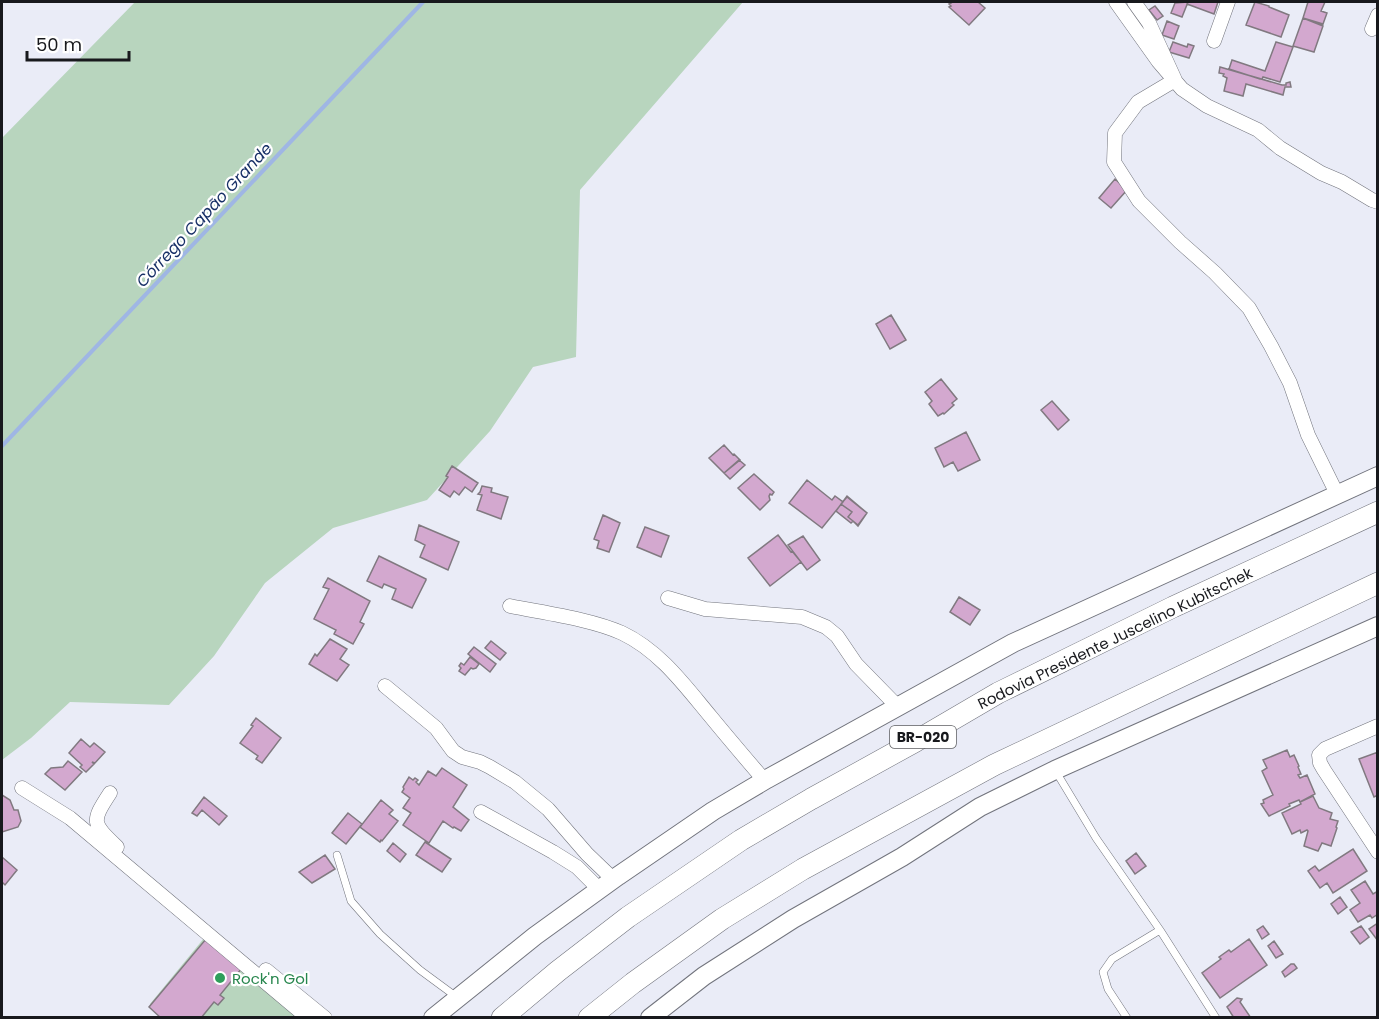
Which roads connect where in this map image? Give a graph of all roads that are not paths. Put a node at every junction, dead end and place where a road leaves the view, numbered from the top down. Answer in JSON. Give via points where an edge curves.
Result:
{"nodes":[{"id":1,"x":1116,"y":2,"type":"edge"},
{"id":2,"x":1134,"y":2,"type":"edge"},
{"id":3,"x":1228,"y":2,"type":"edge"},
{"id":4,"x":1377,"y":15,"type":"edge"},
{"id":5,"x":1372,"y":29,"type":"dead end"},
{"id":6,"x":1214,"y":41,"type":"dead end"},
{"id":7,"x":1175,"y":80,"type":"junction"},
{"id":8,"x":1377,"y":202,"type":"edge"},
{"id":9,"x":1377,"y":476,"type":"edge"},
{"id":10,"x":1337,"y":494,"type":"junction"},
{"id":11,"x":1377,"y":512,"type":"edge"},
{"id":12,"x":1377,"y":583,"type":"edge"},
{"id":13,"x":669,"y":598,"type":"dead end"},
{"id":14,"x":510,"y":606,"type":"dead end"},
{"id":15,"x":1377,"y":626,"type":"edge"},
{"id":16,"x":385,"y":686,"type":"dead end"},
{"id":17,"x":897,"y":706,"type":"junction"},
{"id":18,"x":1377,"y":726,"type":"edge"},
{"id":19,"x":1055,"y":770,"type":"junction"},
{"id":20,"x":765,"y":781,"type":"junction"},
{"id":21,"x":22,"y":788,"type":"dead end"},
{"id":22,"x":110,"y":793,"type":"dead end"},
{"id":23,"x":481,"y":812,"type":"dead end"},
{"id":24,"x":1377,"y":852,"type":"edge"},
{"id":25,"x":337,"y":855,"type":"dead end"},
{"id":26,"x":606,"y":884,"type":"junction"},
{"id":27,"x":1160,"y":930,"type":"junction"},
{"id":28,"x":458,"y":998,"type":"junction"},
{"id":29,"x":308,"y":1017,"type":"edge"},
{"id":30,"x":325,"y":1017,"type":"edge"},
{"id":31,"x":433,"y":1017,"type":"edge"},
{"id":32,"x":502,"y":1017,"type":"edge"},
{"id":33,"x":589,"y":1017,"type":"edge"},
{"id":34,"x":650,"y":1017,"type":"edge"},
{"id":35,"x":1128,"y":1017,"type":"edge"},
{"id":36,"x":1216,"y":1017,"type":"edge"}],
"edges":[{"from":1,"to":7,"type":"street"},
{"from":2,"to":7,"type":"street","via":[[1149,23]]},
{"from":3,"to":6,"type":"street"},
{"from":4,"to":5,"type":"street"},
{"from":7,"to":8,"type":"street","via":[[1207,106],[1258,130],[1321,173]]},
{"from":7,"to":10,"type":"street","via":[[1138,102],[1114,133],[1114,162],[1139,201],[1249,308],[1290,384],[1308,435]]},
{"from":9,"to":10,"type":"main road"},
{"from":10,"to":17,"type":"main road","via":[[1013,643]]},
{"from":11,"to":32,"type":"highway","name":"Rodovia Presidente Juscelino Kubitschek","number":"BR-020","via":[[998,693],[801,805],[741,840],[628,917]]},
{"from":12,"to":33,"type":"highway","via":[[994,765],[803,869],[722,919]]},
{"from":13,"to":17,"type":"street","via":[[705,609],[802,617],[816,622],[837,636],[856,664]]},
{"from":14,"to":20,"type":"street","via":[[605,627],[643,645],[665,663]]},
{"from":15,"to":19,"type":"main road"},
{"from":16,"to":26,"type":"street","via":[[436,728],[453,751],[515,782],[548,809],[587,854]]},
{"from":17,"to":20,"type":"main road"},
{"from":18,"to":24,"type":"street","via":[[1325,748],[1319,755],[1324,770]]},
{"from":19,"to":27,"type":"lane","via":[[1096,838]]},
{"from":19,"to":34,"type":"main road","via":[[980,807],[793,919],[704,976]]},
{"from":20,"to":26,"type":"main road"},
{"from":21,"to":29,"type":"street","via":[[70,818]]},
{"from":22,"to":30,"type":"street","via":[[98,811],[98,828],[177,899]]},
{"from":23,"to":26,"type":"street"},
{"from":25,"to":28,"type":"lane","via":[[351,901],[388,941]]},
{"from":26,"to":28,"type":"main road"},
{"from":27,"to":35,"type":"lane","via":[[1112,958],[1103,972],[1108,989]]},
{"from":27,"to":36,"type":"lane"},
{"from":28,"to":31,"type":"main road"}]}
